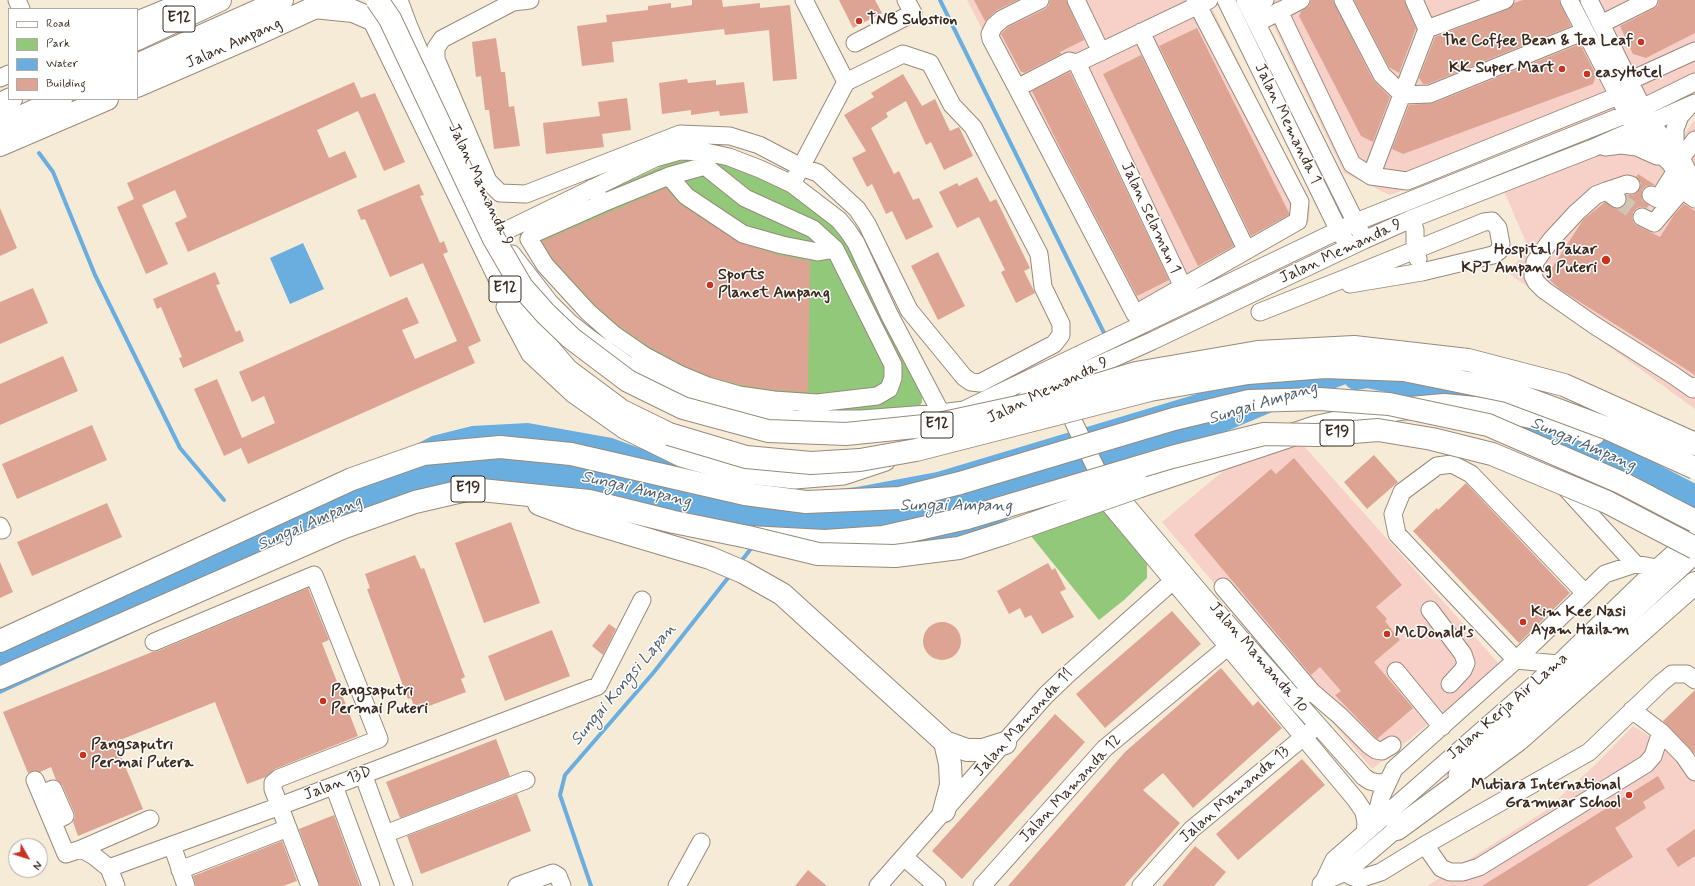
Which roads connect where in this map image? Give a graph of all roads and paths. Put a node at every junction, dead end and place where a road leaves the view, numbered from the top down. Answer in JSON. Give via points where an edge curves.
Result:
{"nodes":[{"id":1,"x":186,"y":0,"type":"edge"},
{"id":2,"x":220,"y":0,"type":"edge"},
{"id":3,"x":282,"y":0,"type":"edge"},
{"id":4,"x":386,"y":0,"type":"edge"},
{"id":5,"x":399,"y":0,"type":"edge"},
{"id":6,"x":530,"y":0,"type":"edge"},
{"id":7,"x":804,"y":0,"type":"edge"},
{"id":8,"x":906,"y":0,"type":"edge"},
{"id":9,"x":1040,"y":0,"type":"edge"},
{"id":10,"x":1076,"y":0,"type":"edge"},
{"id":11,"x":1226,"y":0,"type":"edge"},
{"id":12,"x":1265,"y":0,"type":"edge"},
{"id":13,"x":1301,"y":0,"type":"edge"},
{"id":14,"x":1343,"y":0,"type":"edge"},
{"id":15,"x":1414,"y":0,"type":"edge"},
{"id":16,"x":1505,"y":0,"type":"edge"},
{"id":17,"x":1569,"y":0,"type":"edge"},
{"id":18,"x":1589,"y":0,"type":"edge"},
{"id":19,"x":1649,"y":0,"type":"edge"},
{"id":20,"x":1201,"y":2,"type":"edge"},
{"id":21,"x":323,"y":4,"type":"edge"},
{"id":22,"x":376,"y":10,"type":"edge"},
{"id":23,"x":1251,"y":10,"type":"edge"},
{"id":24,"x":1279,"y":11,"type":"junction"},
{"id":25,"x":138,"y":20,"type":"edge"},
{"id":26,"x":1601,"y":24,"type":"junction"},
{"id":27,"x":1427,"y":29,"type":"junction"},
{"id":28,"x":1585,"y":31,"type":"junction"},
{"id":29,"x":1141,"y":32,"type":"junction"},
{"id":30,"x":138,"y":39,"type":"edge"},
{"id":31,"x":855,"y":43,"type":"dead end"},
{"id":32,"x":1695,"y":51,"type":"edge"},
{"id":33,"x":1101,"y":52,"type":"junction"},
{"id":34,"x":1077,"y":63,"type":"junction"},
{"id":35,"x":138,"y":65,"type":"edge"},
{"id":36,"x":1629,"y":81,"type":"junction"},
{"id":37,"x":846,"y":82,"type":"junction"},
{"id":38,"x":1695,"y":82,"type":"edge"},
{"id":39,"x":138,"y":86,"type":"edge"},
{"id":40,"x":1017,"y":88,"type":"junction"},
{"id":41,"x":1403,"y":95,"type":"junction"},
{"id":42,"x":1618,"y":96,"type":"junction"},
{"id":43,"x":59,"y":100,"type":"edge"},
{"id":44,"x":105,"y":100,"type":"edge"},
{"id":45,"x":1693,"y":104,"type":"edge"},
{"id":46,"x":1635,"y":111,"type":"junction"},
{"id":47,"x":0,"y":126,"type":"edge"},
{"id":48,"x":1643,"y":126,"type":"junction"},
{"id":49,"x":1695,"y":140,"type":"edge"},
{"id":50,"x":0,"y":145,"type":"edge"},
{"id":51,"x":1593,"y":148,"type":"junction"},
{"id":52,"x":1675,"y":161,"type":"junction"},
{"id":53,"x":801,"y":168,"type":"junction"},
{"id":54,"x":669,"y":176,"type":"junction"},
{"id":55,"x":1371,"y":176,"type":"junction"},
{"id":56,"x":792,"y":184,"type":"junction"},
{"id":57,"x":1337,"y":185,"type":"junction"},
{"id":58,"x":1631,"y":185,"type":"dead end"},
{"id":59,"x":1690,"y":192,"type":"edge"},
{"id":60,"x":1321,"y":194,"type":"junction"},
{"id":61,"x":597,"y":195,"type":"junction"},
{"id":62,"x":1651,"y":195,"type":"dead end"},
{"id":63,"x":1642,"y":217,"type":"tunnel mouth"},
{"id":64,"x":1412,"y":219,"type":"junction"},
{"id":65,"x":1356,"y":222,"type":"junction"},
{"id":66,"x":476,"y":229,"type":"junction"},
{"id":67,"x":1338,"y":231,"type":"junction"},
{"id":68,"x":499,"y":234,"type":"junction"},
{"id":69,"x":1364,"y":240,"type":"junction"},
{"id":70,"x":1349,"y":247,"type":"junction"},
{"id":71,"x":835,"y":249,"type":"junction"},
{"id":72,"x":1246,"y":249,"type":"junction"},
{"id":73,"x":1415,"y":249,"type":"junction"},
{"id":74,"x":1422,"y":272,"type":"junction"},
{"id":75,"x":1346,"y":278,"type":"junction"},
{"id":76,"x":1183,"y":287,"type":"junction"},
{"id":77,"x":1188,"y":304,"type":"junction"},
{"id":78,"x":1260,"y":312,"type":"dead end"},
{"id":79,"x":889,"y":314,"type":"junction"},
{"id":80,"x":872,"y":324,"type":"junction"},
{"id":81,"x":1055,"y":375,"type":"junction"},
{"id":82,"x":1694,"y":389,"type":"edge"},
{"id":83,"x":1016,"y":405,"type":"junction"},
{"id":84,"x":941,"y":413,"type":"junction"},
{"id":85,"x":861,"y":419,"type":"junction"},
{"id":86,"x":1073,"y":421,"type":"junction"},
{"id":87,"x":974,"y":428,"type":"junction"},
{"id":88,"x":1695,"y":444,"type":"edge"},
{"id":89,"x":1496,"y":447,"type":"dead end"},
{"id":90,"x":1666,"y":455,"type":"junction"},
{"id":91,"x":1695,"y":468,"type":"edge"},
{"id":92,"x":864,"y":470,"type":"junction"},
{"id":93,"x":512,"y":494,"type":"junction"},
{"id":94,"x":1695,"y":521,"type":"edge"},
{"id":95,"x":1695,"y":534,"type":"edge"},
{"id":96,"x":748,"y":537,"type":"junction"},
{"id":97,"x":1695,"y":548,"type":"edge"},
{"id":98,"x":1695,"y":555,"type":"edge"},
{"id":99,"x":1635,"y":564,"type":"junction"},
{"id":100,"x":1658,"y":568,"type":"junction"},
{"id":101,"x":1178,"y":576,"type":"junction"},
{"id":102,"x":1695,"y":583,"type":"edge"},
{"id":103,"x":1224,"y":587,"type":"dead end"},
{"id":104,"x":1585,"y":593,"type":"junction"},
{"id":105,"x":642,"y":600,"type":"dead end"},
{"id":106,"x":1430,"y":610,"type":"dead end"},
{"id":107,"x":0,"y":641,"type":"edge"},
{"id":108,"x":154,"y":642,"type":"dead end"},
{"id":109,"x":1234,"y":642,"type":"junction"},
{"id":110,"x":1516,"y":660,"type":"junction"},
{"id":111,"x":1558,"y":664,"type":"junction"},
{"id":112,"x":1396,"y":671,"type":"dead end"},
{"id":113,"x":0,"y":678,"type":"edge"},
{"id":114,"x":1695,"y":680,"type":"edge"},
{"id":115,"x":1450,"y":684,"type":"dead end"},
{"id":116,"x":1312,"y":692,"type":"junction"},
{"id":117,"x":1294,"y":698,"type":"junction"},
{"id":118,"x":1632,"y":710,"type":"junction"},
{"id":119,"x":1317,"y":725,"type":"junction"},
{"id":120,"x":1442,"y":727,"type":"junction"},
{"id":121,"x":1661,"y":732,"type":"junction"},
{"id":122,"x":1304,"y":737,"type":"junction"},
{"id":123,"x":944,"y":742,"type":"junction"},
{"id":124,"x":1005,"y":743,"type":"junction"},
{"id":125,"x":1392,"y":745,"type":"dead end"},
{"id":126,"x":335,"y":756,"type":"junction"},
{"id":127,"x":1695,"y":772,"type":"edge"},
{"id":128,"x":363,"y":774,"type":"junction"},
{"id":129,"x":526,"y":780,"type":"dead end"},
{"id":130,"x":1387,"y":782,"type":"junction"},
{"id":131,"x":334,"y":786,"type":"junction"},
{"id":132,"x":38,"y":787,"type":"dead end"},
{"id":133,"x":305,"y":797,"type":"junction"},
{"id":134,"x":280,"y":806,"type":"junction"},
{"id":135,"x":944,"y":811,"type":"junction"},
{"id":136,"x":150,"y":819,"type":"dead end"},
{"id":137,"x":288,"y":828,"type":"junction"},
{"id":138,"x":1370,"y":828,"type":"junction"},
{"id":139,"x":1397,"y":830,"type":"junction"},
{"id":140,"x":385,"y":834,"type":"junction"},
{"id":141,"x":701,"y":842,"type":"dead end"},
{"id":142,"x":172,"y":845,"type":"junction"},
{"id":143,"x":1425,"y":845,"type":"junction"},
{"id":144,"x":81,"y":849,"type":"junction"},
{"id":145,"x":904,"y":857,"type":"junction"},
{"id":146,"x":1340,"y":866,"type":"junction"},
{"id":147,"x":109,"y":868,"type":"junction"},
{"id":148,"x":180,"y":870,"type":"junction"},
{"id":149,"x":1321,"y":884,"type":"edge"},
{"id":150,"x":307,"y":885,"type":"edge"},
{"id":151,"x":116,"y":886,"type":"edge"},
{"id":152,"x":186,"y":886,"type":"edge"},
{"id":153,"x":371,"y":886,"type":"edge"},
{"id":154,"x":404,"y":886,"type":"edge"},
{"id":155,"x":517,"y":886,"type":"edge"},
{"id":156,"x":562,"y":886,"type":"edge"},
{"id":157,"x":677,"y":886,"type":"edge"},
{"id":158,"x":878,"y":886,"type":"edge"},
{"id":159,"x":937,"y":886,"type":"edge"},
{"id":160,"x":982,"y":886,"type":"edge"},
{"id":161,"x":1141,"y":886,"type":"edge"}],
"edges":[{"from":1,"to":25,"type":"street"},
{"from":2,"to":30,"type":"main road","number":"E12"},
{"from":3,"to":35,"type":"main road","name":"Jalan Ampang"},
{"from":4,"to":22,"type":"main road"},
{"from":5,"to":68,"type":"street","name":"Jalan Mamanda 9"},
{"from":6,"to":53,"type":"street","via":[[513,2],[442,40],[436,48],[436,59],[488,180],[500,193],[526,194],[680,134],[730,136],[759,145]]},
{"from":7,"to":37,"type":"street"},
{"from":8,"to":31,"type":"street","via":[[912,12]]},
{"from":9,"to":40,"type":"street","via":[[1002,19],[990,34]]},
{"from":10,"to":33,"type":"street"},
{"from":11,"to":60,"type":"street","name":"Jalan Memanda 1"},
{"from":12,"to":23,"type":"street"},
{"from":13,"to":24,"type":"street"},
{"from":14,"to":41,"type":"street","via":[[1382,75]]},
{"from":15,"to":27,"type":"street"},
{"from":16,"to":27,"type":"street"},
{"from":17,"to":28,"type":"street"},
{"from":18,"to":26,"type":"street"},
{"from":19,"to":26,"type":"street"},
{"from":20,"to":29,"type":"street","name":"Jalan Selaman 1"},
{"from":20,"to":72,"type":"street","name":"Jalan Selaman 1","via":[[1300,202],[1298,221]]},
{"from":21,"to":22,"type":"main road","via":[[353,11]]},
{"from":21,"to":39,"type":"main road","name":"Jalan Ampang"},
{"from":22,"to":66,"type":"main road","number":"E12"},
{"from":22,"to":88,"type":"main road","number":"E12","bridge":true,"via":[[390,19],[494,239],[522,287],[571,338],[628,381],[683,408],[768,432],[846,434],[934,425],[1041,402],[1136,373],[1251,353],[1354,347],[1468,360],[1564,385]]},
{"from":23,"to":24,"type":"street"},
{"from":23,"to":57,"type":"street","name":"Jalan Memanda 1"},
{"from":24,"to":55,"type":"street","via":[[1352,164]]},
{"from":26,"to":36,"type":"street"},
{"from":27,"to":41,"type":"street"},
{"from":28,"to":41,"type":"street","via":[[1430,94]]},
{"from":28,"to":42,"type":"street"},
{"from":29,"to":33,"type":"street","name":"Jalan Selaman 1"},
{"from":29,"to":72,"type":"street"},
{"from":32,"to":36,"type":"street"},
{"from":33,"to":34,"type":"street","name":"Jalan Selaman 1"},
{"from":34,"to":40,"type":"street","via":[[1069,61]]},
{"from":34,"to":76,"type":"street","name":"Jalan Selaman 1"},
{"from":36,"to":46,"type":"street"},
{"from":37,"to":53,"type":"street"},
{"from":37,"to":53,"type":"street","via":[[903,54],[930,63],[952,105],[973,127],[1039,254],[1043,287],[1061,324],[1061,335],[1054,344],[980,383],[971,382],[964,377],[909,310],[867,224],[857,209],[818,173]]},
{"from":38,"to":46,"type":"street","name":"Jalan Memanda 9"},
{"from":40,"to":76,"type":"street","via":[[1135,314]]},
{"from":41,"to":55,"type":"street"},
{"from":42,"to":46,"type":"street"},
{"from":42,"to":55,"type":"street","via":[[1407,180]]},
{"from":43,"to":47,"type":"main road"},
{"from":44,"to":50,"type":"main road"},
{"from":45,"to":48,"type":"street","name":"Jalan Memanda 9"},
{"from":45,"to":52,"type":"street","via":[[1680,116],[1675,129]]},
{"from":46,"to":48,"type":"street"},
{"from":46,"to":65,"type":"street","name":"Jalan Memanda 9"},
{"from":48,"to":51,"type":"street","name":"Jalan Memanda 9"},
{"from":48,"to":52,"type":"street"},
{"from":49,"to":52,"type":"street"},
{"from":51,"to":52,"type":"street","via":[[1622,145],[1637,147]]},
{"from":51,"to":64,"type":"street","name":"Jalan Memanda 9"},
{"from":52,"to":59,"type":"street","via":[[1678,185]]},
{"from":52,"to":62,"type":"street","via":[[1658,199]]},
{"from":53,"to":56,"type":"street"},
{"from":54,"to":61,"type":"street"},
{"from":54,"to":71,"type":"street","via":[[686,196],[743,234],[818,252]]},
{"from":54,"to":71,"type":"street","via":[[705,166],[745,198],[813,229]]},
{"from":56,"to":61,"type":"street","via":[[729,157],[680,150],[655,158]]},
{"from":56,"to":79,"type":"street","via":[[839,220],[848,231]]},
{"from":57,"to":60,"type":"street"},
{"from":57,"to":65,"type":"street","name":"Jalan Memanda 1"},
{"from":58,"to":82,"type":"street","via":[[1627,184],[1611,195],[1596,196],[1576,213],[1535,262],[1533,276],[1544,290]]},
{"from":59,"to":63,"type":"street","via":[[1654,223]]},
{"from":60,"to":67,"type":"street","name":"Jalan Memanda 1"},
{"from":61,"to":68,"type":"street"},
{"from":61,"to":80,"type":"street","via":[[533,234],[529,239],[545,265],[588,312],[613,334],[645,356],[679,374],[739,395],[774,400],[817,403],[877,396],[889,389],[893,378],[893,365]]},
{"from":64,"to":69,"type":"street","name":"Jalan Memanda 9"},
{"from":64,"to":73,"type":"street"},
{"from":65,"to":67,"type":"street","name":"Jalan Memanda 9"},
{"from":65,"to":69,"type":"street","name":"Jalan Memanda 1"},
{"from":66,"to":90,"type":"main road","number":"E12","bridge":true,"via":[[514,308],[567,370],[622,411],[669,434],[746,458],[811,463],[860,460],[931,447],[1150,390],[1248,373],[1324,367],[1404,370],[1507,390],[1609,429]]},
{"from":66,"to":92,"type":"street","name":"Jalan Memanda 9","via":[[500,299],[530,354],[573,394],[624,430],[681,458],[737,474],[796,480],[844,476]]},
{"from":67,"to":70,"type":"street","name":"Jalan Memanda 1"},
{"from":67,"to":77,"type":"street","name":"Jalan Memanda 9"},
{"from":68,"to":85,"type":"street","name":"Jalan Mamanda 9","via":[[511,254],[550,303],[570,323],[626,364],[677,390],[735,410],[794,419]]},
{"from":69,"to":70,"type":"street","name":"Jalan Memanda 9"},
{"from":70,"to":81,"type":"street","name":"Jalan Memanda 9","via":[[1152,341]]},
{"from":71,"to":80,"type":"street"},
{"from":72,"to":76,"type":"street","name":"Jalan Selaman 1"},
{"from":73,"to":74,"type":"street"},
{"from":73,"to":74,"type":"street","via":[[1484,222],[1492,222],[1498,228],[1501,244],[1499,251],[1493,255]]},
{"from":73,"to":75,"type":"street"},
{"from":74,"to":75,"type":"street","via":[[1350,284]]},
{"from":75,"to":78,"type":"street"},
{"from":76,"to":77,"type":"street"},
{"from":77,"to":81,"type":"street","name":"Jalan Memanda 9"},
{"from":79,"to":80,"type":"street"},
{"from":79,"to":84,"type":"street"},
{"from":81,"to":83,"type":"street","name":"Jalan Memanda 9"},
{"from":81,"to":84,"type":"street","name":"Jalan Memanda 9","via":[[964,410]]},
{"from":81,"to":86,"type":"street","name":"Jalan Mamanda 10"},
{"from":83,"to":86,"type":"street","via":[[1036,405],[1054,409]]},
{"from":83,"to":87,"type":"street","name":"Jalan Memanda 9"},
{"from":84,"to":85,"type":"street","name":"Jalan Mamanda 9"},
{"from":84,"to":87,"type":"street","via":[[959,426]]},
{"from":85,"to":92,"type":"street","via":[[872,427],[877,439],[875,455]]},
{"from":86,"to":101,"type":"street","name":"Jalan Mamanda 10","bridge":true,"via":[[1104,485],[1118,495]]},
{"from":87,"to":92,"type":"street","name":"Jalan Memanda 9"},
{"from":89,"to":99,"type":"street","via":[[1554,476]]},
{"from":90,"to":91,"type":"main road","number":"E12","bridge":true},
{"from":90,"to":96,"type":"main road","bridge":true,"via":[[1561,423],[1496,410],[1444,405],[1399,409],[1316,427],[959,548],[895,556],[818,554]]},
{"from":93,"to":96,"type":"main road","number":"E19","via":[[589,501]]},
{"from":93,"to":113,"type":"main road","number":"E19","via":[[471,489],[415,502],[342,528]]},
{"from":93,"to":123,"type":"main road","via":[[579,519],[710,558],[743,572],[782,594]]},
{"from":94,"to":107,"type":"main road","number":"E19","bridge":true,"via":[[1622,483],[1488,425],[1389,404],[1320,399],[1249,401],[1174,418],[960,483],[900,498],[806,502],[745,494],[571,454],[500,447],[423,454],[352,479]]},
{"from":95,"to":100,"type":"street","name":"Jalan Kerja Air Lama"},
{"from":96,"to":97,"type":"main road","number":"E19","bridge":true,"via":[[825,541],[883,537],[967,518],[1172,457],[1264,434],[1316,435],[1378,430],[1432,439],[1492,454],[1607,502]]},
{"from":98,"to":139,"type":"street","name":"Jalan Kerja Air Lama"},
{"from":99,"to":100,"type":"street"},
{"from":99,"to":104,"type":"street","via":[[1605,574]]},
{"from":100,"to":111,"type":"street","name":"Jalan Kerja Air Lama"},
{"from":101,"to":109,"type":"street","name":"Jalan Mamanda 10"},
{"from":101,"to":124,"type":"street","name":"Jalan Mamanda 11","via":[[1066,676]]},
{"from":102,"to":139,"type":"main road","via":[[1518,740]]},
{"from":103,"to":116,"type":"street"},
{"from":104,"to":110,"type":"street"},
{"from":104,"to":110,"type":"street","via":[[1470,474],[1452,464],[1437,466],[1402,492],[1393,514],[1397,534]]},
{"from":105,"to":128,"type":"street","name":"Jalan 13D","via":[[598,686]]},
{"from":106,"to":115,"type":"street","via":[[1463,654],[1466,663]]},
{"from":108,"to":126,"type":"street","via":[[314,575],[379,739]]},
{"from":109,"to":117,"type":"street","name":"Jalan Mamanda 10"},
{"from":109,"to":122,"type":"street","name":"Jalan Mamanda 10"},
{"from":109,"to":160,"type":"street","name":"Jalan Mamanda 12","via":[[1105,748]]},
{"from":110,"to":111,"type":"street"},
{"from":110,"to":120,"type":"street"},
{"from":111,"to":138,"type":"street","name":"Jalan Kerja Air Lama"},
{"from":112,"to":120,"type":"street"},
{"from":114,"to":118,"type":"street","via":[[1687,674],[1672,674]]},
{"from":116,"to":117,"type":"street"},
{"from":116,"to":125,"type":"street","via":[[1376,750]]},
{"from":117,"to":119,"type":"street","name":"Jalan Mamanda 10"},
{"from":118,"to":121,"type":"street"},
{"from":118,"to":143,"type":"street","via":[[1589,752]]},
{"from":119,"to":122,"type":"street","name":"Jalan Mamanda 13"},
{"from":119,"to":130,"type":"street","name":"Jalan Mamanda 10","via":[[1364,777],[1378,783]]},
{"from":120,"to":130,"type":"street","via":[[1394,769]]},
{"from":121,"to":127,"type":"street"},
{"from":121,"to":143,"type":"street","via":[[1653,756],[1646,764],[1478,867],[1463,872],[1450,872],[1441,868]]},
{"from":122,"to":138,"type":"street","name":"Jalan Mamanda 10","via":[[1360,806]]},
{"from":122,"to":161,"type":"street","name":"Jalan Mamanda 13","via":[[1192,829]]},
{"from":123,"to":124,"type":"main road","via":[[967,750],[983,750]]},
{"from":123,"to":135,"type":"main road","via":[[950,764],[951,785]]},
{"from":124,"to":135,"type":"street","name":"Jalan Mamanda 11"},
{"from":126,"to":133,"type":"street","via":[[328,768],[300,780]]},
{"from":126,"to":134,"type":"street","via":[[279,778],[273,783]]},
{"from":128,"to":131,"type":"street","name":"Jalan 13D"},
{"from":128,"to":140,"type":"street"},
{"from":129,"to":140,"type":"street"},
{"from":130,"to":138,"type":"street"},
{"from":131,"to":133,"type":"street","name":"Jalan 13D"},
{"from":131,"to":153,"type":"street"},
{"from":132,"to":144,"type":"street","via":[[66,854]]},
{"from":133,"to":134,"type":"street","name":"Jalan 13D"},
{"from":134,"to":137,"type":"street"},
{"from":134,"to":142,"type":"street","name":"Jalan 13D"},
{"from":135,"to":145,"type":"street","name":"Jalan Mamanda 11"},
{"from":136,"to":144,"type":"street"},
{"from":137,"to":148,"type":"street"},
{"from":137,"to":150,"type":"street"},
{"from":138,"to":146,"type":"street","name":"Jalan Kerja Air Lama"},
{"from":139,"to":146,"type":"street","name":"Jalan Kerja Air Lama"},
{"from":140,"to":154,"type":"street"},
{"from":141,"to":157,"type":"street"},
{"from":142,"to":147,"type":"street","name":"Jalan 13D"},
{"from":142,"to":148,"type":"street"},
{"from":143,"to":146,"type":"street","via":[[1381,872],[1359,879],[1351,876]]},
{"from":144,"to":147,"type":"street"},
{"from":145,"to":158,"type":"street","name":"Jalan Mamanda 11"},
{"from":145,"to":159,"type":"street"},
{"from":146,"to":149,"type":"street","name":"Jalan Kerja Air Lama"},
{"from":147,"to":151,"type":"street"},
{"from":148,"to":152,"type":"street"},
{"from":155,"to":156,"type":"street","via":[[553,873],[558,876]]}]}
